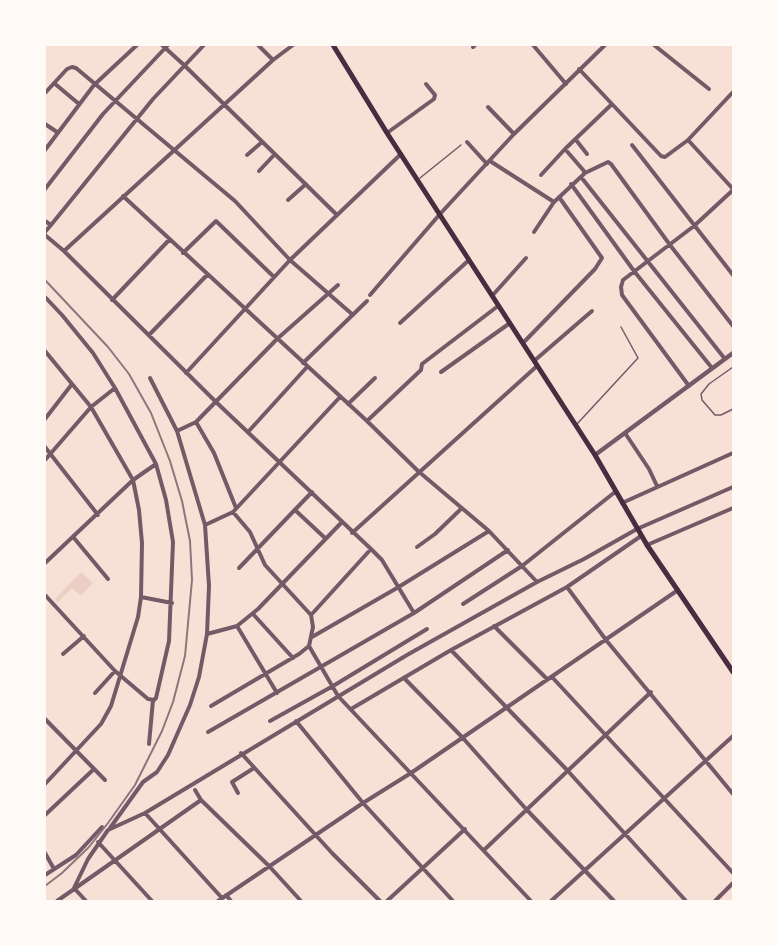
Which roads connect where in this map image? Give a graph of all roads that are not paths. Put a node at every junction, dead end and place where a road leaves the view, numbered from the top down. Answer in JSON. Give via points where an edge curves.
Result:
{"nodes":[{"id":1,"x":137,"y":45,"type":"edge"},
{"id":2,"x":204,"y":45,"type":"edge"},
{"id":3,"x":258,"y":45,"type":"edge"},
{"id":4,"x":293,"y":45,"type":"edge"},
{"id":5,"x":333,"y":45,"type":"edge"},
{"id":6,"x":533,"y":45,"type":"edge"},
{"id":7,"x":605,"y":45,"type":"edge"},
{"id":8,"x":654,"y":45,"type":"edge"},
{"id":9,"x":165,"y":46,"type":"edge"},
{"id":10,"x":273,"y":60,"type":"junction"},
{"id":11,"x":184,"y":65,"type":"junction"},
{"id":12,"x":579,"y":69,"type":"junction"},
{"id":13,"x":54,"y":82,"type":"junction"},
{"id":14,"x":426,"y":84,"type":"dead end"},
{"id":15,"x":566,"y":84,"type":"junction"},
{"id":16,"x":94,"y":85,"type":"junction"},
{"id":17,"x":709,"y":89,"type":"dead end"},
{"id":18,"x":733,"y":92,"type":"edge"},
{"id":19,"x":45,"y":93,"type":"edge"},
{"id":20,"x":115,"y":102,"type":"junction"},
{"id":21,"x":79,"y":104,"type":"junction"},
{"id":22,"x":612,"y":104,"type":"junction"},
{"id":23,"x":225,"y":105,"type":"junction"},
{"id":24,"x":488,"y":107,"type":"dead end"},
{"id":25,"x":136,"y":120,"type":"junction"},
{"id":26,"x":45,"y":124,"type":"edge"},
{"id":27,"x":57,"y":132,"type":"junction"},
{"id":28,"x":387,"y":133,"type":"junction"},
{"id":29,"x":514,"y":134,"type":"junction"},
{"id":30,"x":576,"y":140,"type":"junction"},
{"id":31,"x":688,"y":140,"type":"junction"},
{"id":32,"x":262,"y":142,"type":"junction"},
{"id":33,"x":467,"y":142,"type":"dead end"},
{"id":34,"x":461,"y":145,"type":"dead end"},
{"id":35,"x":632,"y":145,"type":"dead end"},
{"id":36,"x":565,"y":149,"type":"junction"},
{"id":37,"x":45,"y":150,"type":"edge"},
{"id":38,"x":176,"y":151,"type":"junction"},
{"id":39,"x":275,"y":154,"type":"junction"},
{"id":40,"x":401,"y":154,"type":"junction"},
{"id":41,"x":587,"y":154,"type":"dead end"},
{"id":42,"x":247,"y":155,"type":"dead end"},
{"id":43,"x":488,"y":163,"type":"junction"},
{"id":44,"x":259,"y":171,"type":"dead end"},
{"id":45,"x":541,"y":175,"type":"dead end"},
{"id":46,"x":583,"y":175,"type":"junction"},
{"id":47,"x":418,"y":180,"type":"junction"},
{"id":48,"x":306,"y":184,"type":"junction"},
{"id":49,"x":571,"y":184,"type":"junction"},
{"id":50,"x":45,"y":189,"type":"edge"},
{"id":51,"x":733,"y":190,"type":"edge"},
{"id":52,"x":123,"y":196,"type":"junction"},
{"id":53,"x":559,"y":197,"type":"junction"},
{"id":54,"x":288,"y":200,"type":"dead end"},
{"id":55,"x":554,"y":202,"type":"junction"},
{"id":56,"x":440,"y":214,"type":"junction"},
{"id":57,"x":337,"y":215,"type":"junction"},
{"id":58,"x":45,"y":221,"type":"edge"},
{"id":59,"x":51,"y":225,"type":"junction"},
{"id":60,"x":694,"y":226,"type":"junction"},
{"id":61,"x":534,"y":232,"type":"dead end"},
{"id":62,"x":45,"y":233,"type":"edge"},
{"id":63,"x":169,"y":240,"type":"junction"},
{"id":64,"x":670,"y":245,"type":"junction"},
{"id":65,"x":64,"y":251,"type":"junction"},
{"id":66,"x":183,"y":253,"type":"junction"},
{"id":67,"x":526,"y":258,"type":"dead end"},
{"id":68,"x":290,"y":260,"type":"junction"},
{"id":69,"x":469,"y":260,"type":"junction"},
{"id":70,"x":648,"y":261,"type":"junction"},
{"id":71,"x":634,"y":271,"type":"junction"},
{"id":72,"x":207,"y":275,"type":"junction"},
{"id":73,"x":733,"y":275,"type":"edge"},
{"id":74,"x":274,"y":277,"type":"junction"},
{"id":75,"x":339,"y":285,"type":"dead end"},
{"id":76,"x":328,"y":294,"type":"junction"},
{"id":77,"x":370,"y":295,"type":"dead end"},
{"id":78,"x":492,"y":296,"type":"junction"},
{"id":79,"x":45,"y":297,"type":"edge"},
{"id":80,"x":112,"y":300,"type":"junction"},
{"id":81,"x":367,"y":301,"type":"dead end"},
{"id":82,"x":499,"y":305,"type":"junction"},
{"id":83,"x":244,"y":309,"type":"junction"},
{"id":84,"x":592,"y":311,"type":"dead end"},
{"id":85,"x":353,"y":315,"type":"junction"},
{"id":86,"x":400,"y":323,"type":"dead end"},
{"id":87,"x":510,"y":323,"type":"junction"},
{"id":88,"x":733,"y":326,"type":"edge"},
{"id":89,"x":621,"y":327,"type":"dead end"},
{"id":90,"x":149,"y":335,"type":"junction"},
{"id":91,"x":277,"y":339,"type":"junction"},
{"id":92,"x":523,"y":344,"type":"junction"},
{"id":93,"x":45,"y":351,"type":"edge"},
{"id":94,"x":733,"y":352,"type":"edge"},
{"id":95,"x":725,"y":359,"type":"junction"},
{"id":96,"x":303,"y":363,"type":"junction"},
{"id":97,"x":536,"y":363,"type":"junction"},
{"id":98,"x":307,"y":367,"type":"junction"},
{"id":99,"x":733,"y":367,"type":"edge"},
{"id":100,"x":712,"y":368,"type":"junction"},
{"id":101,"x":441,"y":372,"type":"dead end"},
{"id":102,"x":186,"y":373,"type":"junction"},
{"id":103,"x":150,"y":378,"type":"dead end"},
{"id":104,"x":375,"y":378,"type":"dead end"},
{"id":105,"x":72,"y":384,"type":"junction"},
{"id":106,"x":689,"y":386,"type":"junction"},
{"id":107,"x":115,"y":388,"type":"junction"},
{"id":108,"x":339,"y":397,"type":"junction"},
{"id":109,"x":216,"y":402,"type":"junction"},
{"id":110,"x":348,"y":404,"type":"junction"},
{"id":111,"x":91,"y":407,"type":"junction"},
{"id":112,"x":733,"y":409,"type":"edge"},
{"id":113,"x":45,"y":419,"type":"edge"},
{"id":114,"x":367,"y":421,"type":"junction"},
{"id":115,"x":196,"y":422,"type":"junction"},
{"id":116,"x":575,"y":425,"type":"junction"},
{"id":117,"x":177,"y":431,"type":"junction"},
{"id":118,"x":248,"y":432,"type":"junction"},
{"id":119,"x":624,"y":432,"type":"junction"},
{"id":120,"x":45,"y":447,"type":"edge"},
{"id":121,"x":733,"y":453,"type":"edge"},
{"id":122,"x":50,"y":455,"type":"junction"},
{"id":123,"x":595,"y":456,"type":"junction"},
{"id":124,"x":45,"y":460,"type":"edge"},
{"id":125,"x":279,"y":461,"type":"junction"},
{"id":126,"x":156,"y":464,"type":"junction"},
{"id":127,"x":418,"y":471,"type":"junction"},
{"id":128,"x":133,"y":480,"type":"junction"},
{"id":129,"x":657,"y":486,"type":"junction"},
{"id":130,"x":733,"y":487,"type":"edge"},
{"id":131,"x":312,"y":492,"type":"junction"},
{"id":132,"x":615,"y":492,"type":"junction"},
{"id":133,"x":622,"y":503,"type":"junction"},
{"id":134,"x":462,"y":508,"type":"junction"},
{"id":135,"x":733,"y":508,"type":"edge"},
{"id":136,"x":234,"y":510,"type":"junction"},
{"id":137,"x":295,"y":510,"type":"junction"},
{"id":138,"x":98,"y":514,"type":"junction"},
{"id":139,"x":342,"y":522,"type":"junction"},
{"id":140,"x":205,"y":525,"type":"junction"},
{"id":141,"x":637,"y":529,"type":"junction"},
{"id":142,"x":489,"y":531,"type":"junction"},
{"id":143,"x":352,"y":533,"type":"junction"},
{"id":144,"x":641,"y":536,"type":"junction"},
{"id":145,"x":74,"y":538,"type":"junction"},
{"id":146,"x":325,"y":538,"type":"junction"},
{"id":147,"x":647,"y":545,"type":"junction"},
{"id":148,"x":417,"y":547,"type":"dead end"},
{"id":149,"x":257,"y":549,"type":"junction"},
{"id":150,"x":371,"y":549,"type":"junction"},
{"id":151,"x":508,"y":550,"type":"junction"},
{"id":152,"x":45,"y":563,"type":"edge"},
{"id":153,"x":522,"y":566,"type":"junction"},
{"id":154,"x":239,"y":568,"type":"dead end"},
{"id":155,"x":108,"y":579,"type":"dead end"},
{"id":156,"x":537,"y":582,"type":"junction"},
{"id":157,"x":281,"y":585,"type":"junction"},
{"id":158,"x":567,"y":587,"type":"junction"},
{"id":159,"x":397,"y":588,"type":"junction"},
{"id":160,"x":678,"y":590,"type":"junction"},
{"id":161,"x":45,"y":595,"type":"edge"},
{"id":162,"x":141,"y":597,"type":"junction"},
{"id":163,"x":172,"y":603,"type":"junction"},
{"id":164,"x":463,"y":604,"type":"dead end"},
{"id":165,"x":414,"y":613,"type":"junction"},
{"id":166,"x":252,"y":614,"type":"junction"},
{"id":167,"x":311,"y":615,"type":"junction"},
{"id":168,"x":237,"y":626,"type":"junction"},
{"id":169,"x":494,"y":626,"type":"junction"},
{"id":170,"x":427,"y":629,"type":"dead end"},
{"id":171,"x":207,"y":634,"type":"junction"},
{"id":172,"x":84,"y":636,"type":"junction"},
{"id":173,"x":312,"y":637,"type":"junction"},
{"id":174,"x":606,"y":640,"type":"junction"},
{"id":175,"x":309,"y":646,"type":"junction"},
{"id":176,"x":451,"y":650,"type":"junction"},
{"id":177,"x":63,"y":654,"type":"dead end"},
{"id":178,"x":293,"y":658,"type":"junction"},
{"id":179,"x":322,"y":667,"type":"junction"},
{"id":180,"x":115,"y":671,"type":"junction"},
{"id":181,"x":732,"y":671,"type":"edge"},
{"id":182,"x":726,"y":673,"type":"dead end"},
{"id":183,"x":120,"y":675,"type":"junction"},
{"id":184,"x":265,"y":675,"type":"junction"},
{"id":185,"x":550,"y":678,"type":"junction"},
{"id":186,"x":405,"y":679,"type":"junction"},
{"id":187,"x":333,"y":687,"type":"junction"},
{"id":188,"x":651,"y":692,"type":"junction"},
{"id":189,"x":95,"y":693,"type":"dead end"},
{"id":190,"x":277,"y":693,"type":"junction"},
{"id":191,"x":338,"y":696,"type":"junction"},
{"id":192,"x":153,"y":700,"type":"junction"},
{"id":193,"x":211,"y":706,"type":"dead end"},
{"id":194,"x":508,"y":706,"type":"junction"},
{"id":195,"x":351,"y":709,"type":"junction"},
{"id":196,"x":45,"y":720,"type":"edge"},
{"id":197,"x":270,"y":721,"type":"dead end"},
{"id":198,"x":297,"y":721,"type":"junction"},
{"id":199,"x":208,"y":732,"type":"dead end"},
{"id":200,"x":604,"y":735,"type":"junction"},
{"id":201,"x":733,"y":736,"type":"edge"},
{"id":202,"x":462,"y":737,"type":"junction"},
{"id":203,"x":149,"y":744,"type":"dead end"},
{"id":204,"x":76,"y":752,"type":"junction"},
{"id":205,"x":241,"y":753,"type":"junction"},
{"id":206,"x":705,"y":761,"type":"junction"},
{"id":207,"x":254,"y":768,"type":"junction"},
{"id":208,"x":94,"y":769,"type":"junction"},
{"id":209,"x":567,"y":770,"type":"junction"},
{"id":210,"x":411,"y":773,"type":"junction"},
{"id":211,"x":105,"y":780,"type":"dead end"},
{"id":212,"x":45,"y":784,"type":"edge"},
{"id":213,"x":195,"y":789,"type":"dead end"},
{"id":214,"x":238,"y":793,"type":"dead end"},
{"id":215,"x":733,"y":794,"type":"edge"},
{"id":216,"x":664,"y":799,"type":"junction"},
{"id":217,"x":201,"y":800,"type":"junction"},
{"id":218,"x":363,"y":803,"type":"junction"},
{"id":219,"x":526,"y":809,"type":"junction"},
{"id":220,"x":145,"y":813,"type":"junction"},
{"id":221,"x":45,"y":815,"type":"edge"},
{"id":222,"x":102,"y":826,"type":"dead end"},
{"id":223,"x":160,"y":828,"type":"junction"},
{"id":224,"x":465,"y":829,"type":"junction"},
{"id":225,"x":108,"y":830,"type":"junction"},
{"id":226,"x":625,"y":833,"type":"junction"},
{"id":227,"x":316,"y":835,"type":"junction"},
{"id":228,"x":98,"y":842,"type":"junction"},
{"id":229,"x":484,"y":850,"type":"junction"},
{"id":230,"x":45,"y":853,"type":"edge"},
{"id":231,"x":115,"y":862,"type":"junction"},
{"id":232,"x":269,"y":866,"type":"junction"},
{"id":233,"x":424,"y":868,"type":"junction"},
{"id":234,"x":54,"y":870,"type":"junction"},
{"id":235,"x":585,"y":871,"type":"junction"},
{"id":236,"x":733,"y":873,"type":"edge"},
{"id":237,"x":45,"y":875,"type":"edge"},
{"id":238,"x":733,"y":883,"type":"edge"},
{"id":239,"x":74,"y":888,"type":"junction"},
{"id":240,"x":222,"y":898,"type":"edge"},
{"id":241,"x":57,"y":901,"type":"edge"},
{"id":242,"x":86,"y":901,"type":"edge"},
{"id":243,"x":152,"y":901,"type":"edge"},
{"id":244,"x":231,"y":901,"type":"edge"},
{"id":245,"x":302,"y":901,"type":"edge"},
{"id":246,"x":380,"y":901,"type":"edge"},
{"id":247,"x":387,"y":901,"type":"edge"},
{"id":248,"x":453,"y":901,"type":"edge"},
{"id":249,"x":531,"y":901,"type":"edge"},
{"id":250,"x":551,"y":901,"type":"edge"},
{"id":251,"x":614,"y":901,"type":"edge"},
{"id":252,"x":686,"y":901,"type":"edge"},
{"id":253,"x":715,"y":901,"type":"edge"}],
"edges":[{"from":1,"to":16,"type":"street"},
{"from":2,"to":11,"type":"street"},
{"from":3,"to":10,"type":"street"},
{"from":4,"to":10,"type":"street"},
{"from":5,"to":28,"type":"main road"},
{"from":6,"to":15,"type":"street"},
{"from":7,"to":12,"type":"street"},
{"from":8,"to":17,"type":"street"},
{"from":9,"to":11,"type":"street"},
{"from":9,"to":20,"type":"street"},
{"from":10,"to":23,"type":"street"},
{"from":11,"to":23,"type":"street"},
{"from":11,"to":25,"type":"street"},
{"from":12,"to":15,"type":"street"},
{"from":12,"to":22,"type":"street"},
{"from":13,"to":16,"type":"street","via":[[76,68]]},
{"from":13,"to":19,"type":"street"},
{"from":13,"to":21,"type":"street"},
{"from":14,"to":28,"type":"street","via":[[435,94],[434,99]]},
{"from":15,"to":29,"type":"street"},
{"from":16,"to":20,"type":"street"},
{"from":16,"to":21,"type":"street"},
{"from":18,"to":31,"type":"street"},
{"from":20,"to":25,"type":"street"},
{"from":20,"to":50,"type":"street"},
{"from":21,"to":27,"type":"street"},
{"from":22,"to":30,"type":"street"},
{"from":22,"to":31,"type":"street","via":[[661,156],[669,156]]},
{"from":23,"to":32,"type":"street"},
{"from":23,"to":38,"type":"street"},
{"from":24,"to":29,"type":"street"},
{"from":25,"to":38,"type":"street"},
{"from":25,"to":59,"type":"street"},
{"from":26,"to":27,"type":"street"},
{"from":27,"to":37,"type":"street"},
{"from":28,"to":40,"type":"main road"},
{"from":29,"to":43,"type":"street"},
{"from":30,"to":36,"type":"street"},
{"from":30,"to":41,"type":"street"},
{"from":31,"to":51,"type":"street"},
{"from":32,"to":39,"type":"street"},
{"from":32,"to":42,"type":"street"},
{"from":33,"to":43,"type":"street"},
{"from":34,"to":47,"type":"lane"},
{"from":35,"to":60,"type":"street"},
{"from":36,"to":45,"type":"street"},
{"from":36,"to":46,"type":"street"},
{"from":38,"to":52,"type":"street"},
{"from":38,"to":68,"type":"street","via":[[234,201]]},
{"from":39,"to":44,"type":"street"},
{"from":39,"to":48,"type":"street"},
{"from":40,"to":47,"type":"main road"},
{"from":40,"to":57,"type":"street"},
{"from":43,"to":55,"type":"street"},
{"from":43,"to":56,"type":"street"},
{"from":46,"to":49,"type":"street"},
{"from":46,"to":64,"type":"street","via":[[611,164]]},
{"from":46,"to":70,"type":"street"},
{"from":47,"to":56,"type":"main road"},
{"from":48,"to":54,"type":"street"},
{"from":48,"to":57,"type":"street"},
{"from":49,"to":53,"type":"street"},
{"from":49,"to":71,"type":"street"},
{"from":51,"to":60,"type":"street"},
{"from":52,"to":63,"type":"street"},
{"from":52,"to":65,"type":"street"},
{"from":53,"to":55,"type":"street"},
{"from":53,"to":92,"type":"street","via":[[602,258]]},
{"from":55,"to":61,"type":"street"},
{"from":56,"to":69,"type":"main road"},
{"from":56,"to":77,"type":"street"},
{"from":57,"to":68,"type":"street"},
{"from":58,"to":59,"type":"street"},
{"from":59,"to":62,"type":"street"},
{"from":60,"to":64,"type":"street"},
{"from":60,"to":73,"type":"street"},
{"from":62,"to":65,"type":"street"},
{"from":63,"to":66,"type":"street"},
{"from":63,"to":80,"type":"street"},
{"from":64,"to":70,"type":"street"},
{"from":64,"to":88,"type":"street"},
{"from":65,"to":80,"type":"street"},
{"from":66,"to":72,"type":"street"},
{"from":66,"to":74,"type":"street","via":[[216,221]]},
{"from":67,"to":78,"type":"street"},
{"from":68,"to":74,"type":"street"},
{"from":68,"to":76,"type":"street"},
{"from":69,"to":78,"type":"main road"},
{"from":69,"to":86,"type":"street"},
{"from":70,"to":71,"type":"street"},
{"from":70,"to":95,"type":"street"},
{"from":71,"to":100,"type":"street"},
{"from":71,"to":106,"type":"street","via":[[623,280],[622,295]]},
{"from":72,"to":83,"type":"street"},
{"from":72,"to":90,"type":"street"},
{"from":74,"to":83,"type":"street"},
{"from":75,"to":76,"type":"street"},
{"from":76,"to":85,"type":"street"},
{"from":76,"to":91,"type":"street"},
{"from":78,"to":82,"type":"main road"},
{"from":79,"to":107,"type":"street","via":[[93,353]]},
{"from":80,"to":90,"type":"street"},
{"from":81,"to":85,"type":"street"},
{"from":82,"to":87,"type":"main road"},
{"from":82,"to":114,"type":"street","via":[[422,364],[421,370]]},
{"from":83,"to":91,"type":"street"},
{"from":83,"to":102,"type":"street"},
{"from":84,"to":97,"type":"street"},
{"from":85,"to":96,"type":"street"},
{"from":87,"to":92,"type":"main road"},
{"from":87,"to":101,"type":"street"},
{"from":89,"to":116,"type":"lane","via":[[638,358]]},
{"from":90,"to":102,"type":"street"},
{"from":91,"to":96,"type":"street"},
{"from":91,"to":109,"type":"street"},
{"from":92,"to":97,"type":"main road"},
{"from":93,"to":105,"type":"street"},
{"from":94,"to":95,"type":"street"},
{"from":95,"to":100,"type":"street"},
{"from":96,"to":98,"type":"street"},
{"from":97,"to":116,"type":"main road"},
{"from":97,"to":127,"type":"street"},
{"from":98,"to":108,"type":"street"},
{"from":98,"to":118,"type":"street"},
{"from":99,"to":112,"type":"lane","via":[[701,394],[716,415]]},
{"from":100,"to":106,"type":"street"},
{"from":102,"to":109,"type":"street"},
{"from":103,"to":117,"type":"street"},
{"from":104,"to":110,"type":"street"},
{"from":105,"to":111,"type":"street"},
{"from":105,"to":113,"type":"street"},
{"from":106,"to":119,"type":"street"},
{"from":107,"to":111,"type":"street"},
{"from":107,"to":126,"type":"street"},
{"from":108,"to":110,"type":"street"},
{"from":108,"to":125,"type":"street"},
{"from":109,"to":115,"type":"street"},
{"from":109,"to":118,"type":"street"},
{"from":110,"to":114,"type":"street"},
{"from":111,"to":122,"type":"street"},
{"from":111,"to":128,"type":"street"},
{"from":114,"to":127,"type":"street"},
{"from":115,"to":117,"type":"street"},
{"from":115,"to":136,"type":"street","via":[[214,453]]},
{"from":116,"to":123,"type":"main road"},
{"from":117,"to":140,"type":"street"},
{"from":118,"to":125,"type":"street"},
{"from":119,"to":123,"type":"street"},
{"from":119,"to":129,"type":"street"},
{"from":120,"to":122,"type":"street"},
{"from":121,"to":129,"type":"street"},
{"from":122,"to":124,"type":"street"},
{"from":122,"to":138,"type":"street"},
{"from":123,"to":132,"type":"main road"},
{"from":125,"to":131,"type":"street"},
{"from":125,"to":136,"type":"street"},
{"from":126,"to":128,"type":"street"},
{"from":126,"to":163,"type":"street","via":[[173,542]]},
{"from":127,"to":134,"type":"street"},
{"from":127,"to":143,"type":"street"},
{"from":128,"to":138,"type":"street"},
{"from":128,"to":162,"type":"street","via":[[140,510]]},
{"from":129,"to":133,"type":"street"},
{"from":130,"to":141,"type":"street"},
{"from":131,"to":137,"type":"street"},
{"from":131,"to":139,"type":"street"},
{"from":132,"to":133,"type":"main road"},
{"from":132,"to":153,"type":"street"},
{"from":133,"to":141,"type":"main road"},
{"from":134,"to":142,"type":"street"},
{"from":134,"to":148,"type":"street"},
{"from":135,"to":147,"type":"street"},
{"from":136,"to":140,"type":"street"},
{"from":136,"to":149,"type":"street"},
{"from":137,"to":146,"type":"street"},
{"from":137,"to":149,"type":"street"},
{"from":138,"to":145,"type":"street"},
{"from":139,"to":143,"type":"street"},
{"from":139,"to":146,"type":"street"},
{"from":140,"to":171,"type":"street"},
{"from":141,"to":144,"type":"main road"},
{"from":141,"to":156,"type":"street"},
{"from":142,"to":151,"type":"street"},
{"from":142,"to":159,"type":"street"},
{"from":143,"to":150,"type":"street"},
{"from":144,"to":147,"type":"main road"},
{"from":144,"to":158,"type":"street"},
{"from":145,"to":152,"type":"street"},
{"from":145,"to":155,"type":"street"},
{"from":146,"to":157,"type":"street"},
{"from":147,"to":160,"type":"main road"},
{"from":149,"to":154,"type":"street"},
{"from":149,"to":157,"type":"street"},
{"from":150,"to":159,"type":"street","via":[[382,560]]},
{"from":150,"to":167,"type":"street"},
{"from":151,"to":153,"type":"street"},
{"from":151,"to":165,"type":"street"},
{"from":153,"to":156,"type":"street"},
{"from":153,"to":164,"type":"street"},
{"from":156,"to":191,"type":"street"},
{"from":157,"to":166,"type":"street"},
{"from":157,"to":167,"type":"street"},
{"from":158,"to":169,"type":"street"},
{"from":158,"to":174,"type":"street"},
{"from":159,"to":165,"type":"street"},
{"from":159,"to":173,"type":"street"},
{"from":160,"to":174,"type":"street"},
{"from":160,"to":181,"type":"main road"},
{"from":161,"to":172,"type":"street"},
{"from":162,"to":163,"type":"street"},
{"from":162,"to":183,"type":"street"},
{"from":163,"to":192,"type":"street","via":[[169,641]]},
{"from":165,"to":179,"type":"street"},
{"from":166,"to":168,"type":"street"},
{"from":166,"to":178,"type":"street"},
{"from":167,"to":173,"type":"street"},
{"from":168,"to":171,"type":"street"},
{"from":168,"to":184,"type":"street"},
{"from":169,"to":176,"type":"street"},
{"from":169,"to":185,"type":"street"},
{"from":170,"to":187,"type":"street"},
{"from":171,"to":225,"type":"street","via":[[190,705],[168,755]]},
{"from":172,"to":177,"type":"street"},
{"from":172,"to":180,"type":"street"},
{"from":173,"to":175,"type":"street"},
{"from":174,"to":185,"type":"street"},
{"from":174,"to":188,"type":"street"},
{"from":175,"to":178,"type":"street"},
{"from":175,"to":179,"type":"street"},
{"from":176,"to":186,"type":"street"},
{"from":176,"to":194,"type":"street"},
{"from":178,"to":184,"type":"street"},
{"from":179,"to":187,"type":"street"},
{"from":179,"to":190,"type":"street"},
{"from":180,"to":183,"type":"street"},
{"from":180,"to":189,"type":"street"},
{"from":181,"to":182,"type":"lane"},
{"from":183,"to":192,"type":"street"},
{"from":183,"to":204,"type":"street","via":[[107,716]]},
{"from":184,"to":190,"type":"street"},
{"from":184,"to":193,"type":"street"},
{"from":185,"to":194,"type":"street"},
{"from":185,"to":200,"type":"street"},
{"from":186,"to":195,"type":"street"},
{"from":186,"to":202,"type":"street"},
{"from":187,"to":191,"type":"street"},
{"from":187,"to":197,"type":"street"},
{"from":188,"to":200,"type":"street"},
{"from":188,"to":206,"type":"street"},
{"from":190,"to":199,"type":"street"},
{"from":191,"to":195,"type":"street"},
{"from":191,"to":198,"type":"street"},
{"from":192,"to":203,"type":"street"},
{"from":194,"to":202,"type":"street"},
{"from":194,"to":209,"type":"street"},
{"from":195,"to":210,"type":"street"},
{"from":196,"to":204,"type":"street"},
{"from":198,"to":205,"type":"street"},
{"from":198,"to":218,"type":"street"},
{"from":200,"to":209,"type":"street"},
{"from":200,"to":216,"type":"street"},
{"from":201,"to":206,"type":"street"},
{"from":202,"to":210,"type":"street"},
{"from":202,"to":219,"type":"street"},
{"from":204,"to":208,"type":"street"},
{"from":204,"to":212,"type":"street"},
{"from":205,"to":207,"type":"street"},
{"from":205,"to":220,"type":"street"},
{"from":206,"to":215,"type":"street"},
{"from":206,"to":216,"type":"street"},
{"from":207,"to":214,"type":"street","via":[[232,782]]},
{"from":207,"to":227,"type":"street"},
{"from":208,"to":211,"type":"street"},
{"from":208,"to":221,"type":"street"},
{"from":209,"to":219,"type":"street"},
{"from":209,"to":226,"type":"street"},
{"from":210,"to":218,"type":"street"},
{"from":210,"to":224,"type":"street"},
{"from":213,"to":217,"type":"street"},
{"from":216,"to":226,"type":"street"},
{"from":216,"to":236,"type":"street"},
{"from":217,"to":223,"type":"street"},
{"from":217,"to":232,"type":"street"},
{"from":218,"to":227,"type":"street"},
{"from":218,"to":233,"type":"street"},
{"from":219,"to":229,"type":"street"},
{"from":219,"to":235,"type":"street"},
{"from":220,"to":223,"type":"street"},
{"from":220,"to":225,"type":"street"},
{"from":222,"to":234,"type":"street","via":[[76,855]]},
{"from":223,"to":231,"type":"street"},
{"from":223,"to":240,"type":"street"},
{"from":224,"to":229,"type":"street"},
{"from":224,"to":233,"type":"street"},
{"from":225,"to":228,"type":"street"},
{"from":226,"to":235,"type":"street"},
{"from":226,"to":252,"type":"street"},
{"from":227,"to":232,"type":"street"},
{"from":227,"to":246,"type":"street"},
{"from":228,"to":231,"type":"street"},
{"from":228,"to":239,"type":"street"},
{"from":229,"to":249,"type":"street"},
{"from":230,"to":234,"type":"street"},
{"from":231,"to":239,"type":"street"},
{"from":231,"to":243,"type":"street"},
{"from":232,"to":240,"type":"street"},
{"from":232,"to":245,"type":"street"},
{"from":233,"to":247,"type":"street"},
{"from":233,"to":248,"type":"street"},
{"from":234,"to":237,"type":"street"},
{"from":235,"to":250,"type":"street"},
{"from":235,"to":251,"type":"street"},
{"from":238,"to":253,"type":"street"},
{"from":239,"to":241,"type":"street"},
{"from":239,"to":242,"type":"street"},
{"from":240,"to":244,"type":"street"}]}
